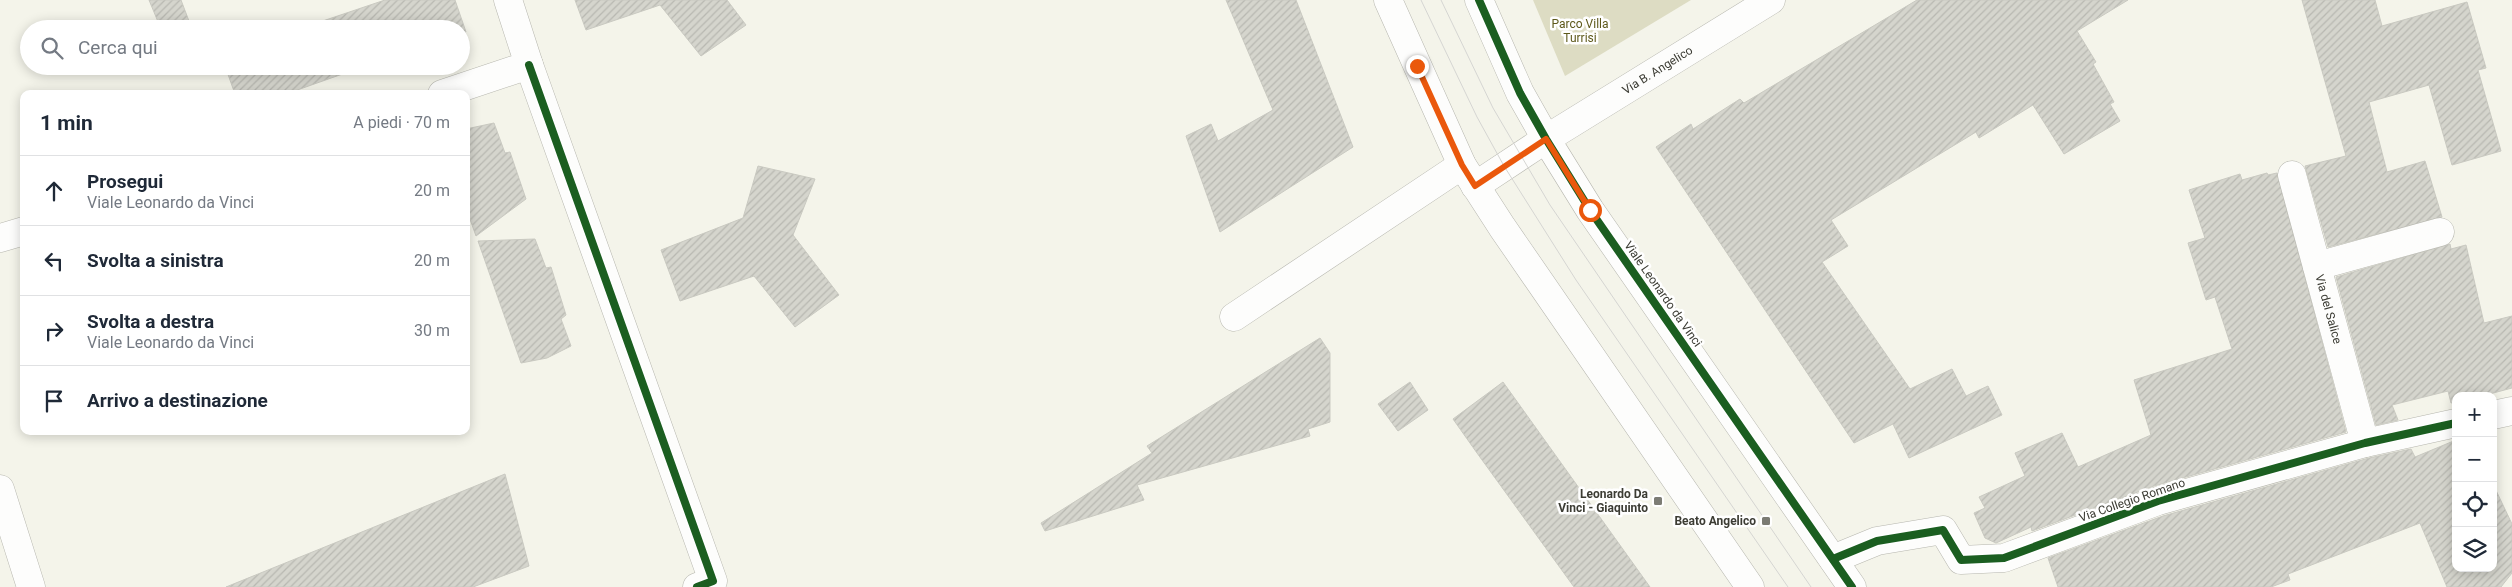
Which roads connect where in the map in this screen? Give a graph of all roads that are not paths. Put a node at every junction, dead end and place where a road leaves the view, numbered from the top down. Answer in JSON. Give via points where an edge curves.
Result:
{"nodes":[{"id":1,"x":508,"y":0,"type":"edge"},
{"id":2,"x":1388,"y":0,"type":"edge"},
{"id":3,"x":1479,"y":0,"type":"edge"},
{"id":4,"x":1771,"y":0,"type":"edge"},
{"id":5,"x":529,"y":65,"type":"junction"},
{"id":6,"x":454,"y":90,"type":"edge"},
{"id":7,"x":1546,"y":139,"type":"junction"},
{"id":8,"x":1469,"y":175,"type":"junction"},
{"id":9,"x":2292,"y":175,"type":"dead end"},
{"id":10,"x":20,"y":232,"type":"edge"},
{"id":11,"x":2440,"y":232,"type":"dead end"},
{"id":12,"x":0,"y":238,"type":"edge"},
{"id":13,"x":2317,"y":266,"type":"junction"},
{"id":14,"x":1234,"y":317,"type":"dead end"},
{"id":15,"x":2512,"y":411,"type":"edge"},
{"id":16,"x":2497,"y":414,"type":"edge"},
{"id":17,"x":2452,"y":425,"type":"edge"},
{"id":18,"x":2365,"y":443,"type":"junction"},
{"id":19,"x":0,"y":489,"type":"edge"},
{"id":20,"x":1833,"y":559,"type":"junction"},
{"id":21,"x":31,"y":587,"type":"edge"},
{"id":22,"x":697,"y":587,"type":"edge"},
{"id":23,"x":1750,"y":587,"type":"edge"},
{"id":24,"x":1852,"y":587,"type":"edge"}],
"edges":[{"from":1,"to":5,"type":"street"},
{"from":2,"to":8,"type":"street"},
{"from":3,"to":7,"type":"street","name":"Viale Leonardo da Vinci","via":[[1520,93]]},
{"from":4,"to":7,"type":"street","name":"Via B. Angelico"},
{"from":5,"to":6,"type":"street"},
{"from":5,"to":22,"type":"street","via":[[713,581]]},
{"from":7,"to":8,"type":"street","name":"Via B. Angelico"},
{"from":7,"to":20,"type":"street","name":"Viale Leonardo da Vinci","via":[[1590,210]]},
{"from":8,"to":14,"type":"street","name":"Via B. Angelico"},
{"from":8,"to":23,"type":"street","via":[[1502,228]]},
{"from":9,"to":13,"type":"street","name":"Via del Salice"},
{"from":10,"to":12,"type":"street"},
{"from":11,"to":13,"type":"street"},
{"from":13,"to":18,"type":"street","name":"Via del Salice"},
{"from":15,"to":16,"type":"street"},
{"from":17,"to":18,"type":"street","name":"Via Collegio Romano"},
{"from":18,"to":20,"type":"street","name":"Via Collegio Romano","via":[[2158,501],[2004,558],[1961,560],[1943,530],[1877,541]]},
{"from":19,"to":21,"type":"street"},
{"from":20,"to":24,"type":"street","name":"Viale Leonardo da Vinci"}]}
